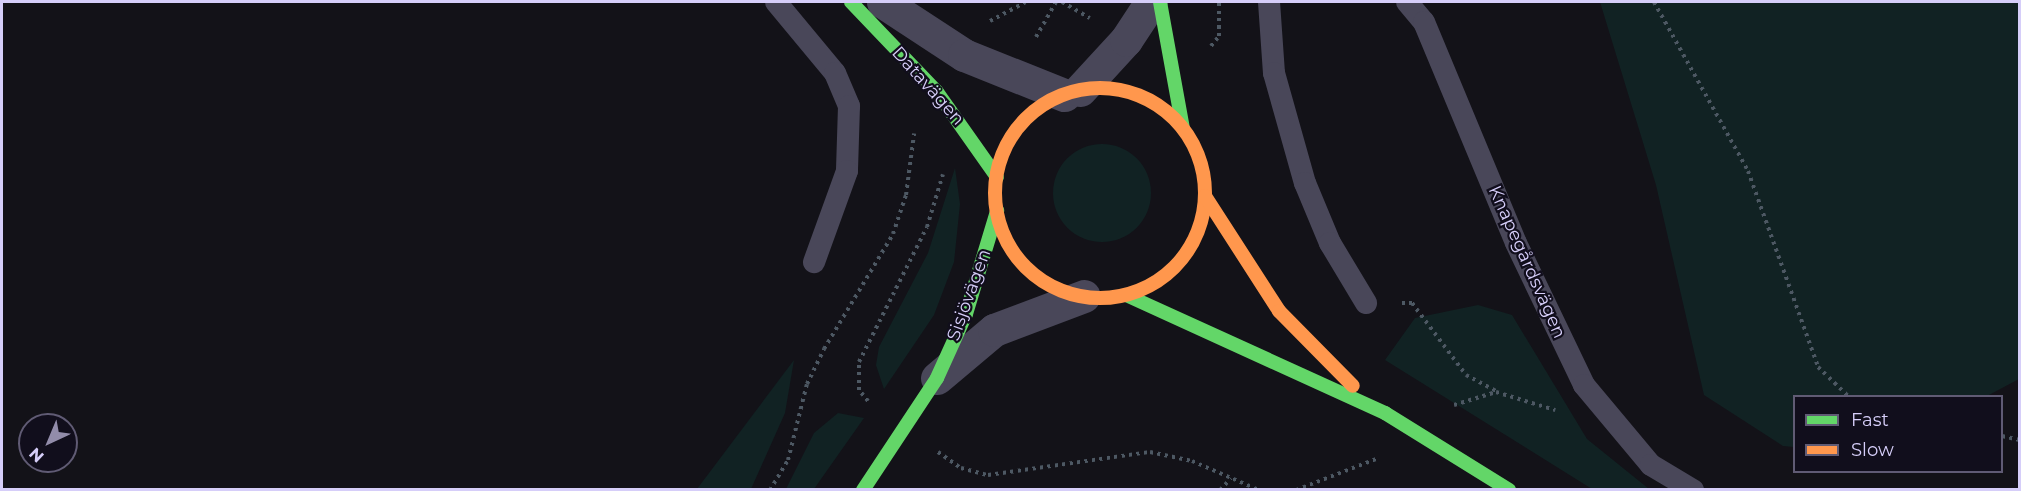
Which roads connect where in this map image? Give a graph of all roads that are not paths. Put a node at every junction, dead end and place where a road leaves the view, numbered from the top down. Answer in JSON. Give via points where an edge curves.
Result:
{"nodes":[{"id":1,"x":776,"y":2,"type":"edge"},
{"id":2,"x":851,"y":2,"type":"edge"},
{"id":3,"x":883,"y":2,"type":"edge"},
{"id":4,"x":1152,"y":2,"type":"edge"},
{"id":5,"x":1160,"y":2,"type":"edge"},
{"id":6,"x":1269,"y":2,"type":"edge"},
{"id":7,"x":1407,"y":2,"type":"edge"},
{"id":8,"x":1072,"y":93,"type":"junction"},
{"id":9,"x":1183,"y":128,"type":"junction"},
{"id":10,"x":997,"y":177,"type":"junction"},
{"id":11,"x":1205,"y":196,"type":"junction"},
{"id":12,"x":997,"y":211,"type":"junction"},
{"id":13,"x":814,"y":262,"type":"dead end"},
{"id":14,"x":1126,"y":295,"type":"junction"},
{"id":15,"x":1084,"y":296,"type":"junction"},
{"id":16,"x":1366,"y":303,"type":"road end"},
{"id":17,"x":937,"y":378,"type":"junction"},
{"id":18,"x":1385,"y":413,"type":"junction"},
{"id":19,"x":863,"y":489,"type":"edge"},
{"id":20,"x":1509,"y":489,"type":"edge"},
{"id":21,"x":1693,"y":489,"type":"edge"}],
"edges":[{"from":1,"to":13,"type":"lane","via":[[835,73],[849,106],[847,171]]},
{"from":2,"to":10,"type":"street","name":"Datavägen","via":[[937,92]]},
{"from":3,"to":8,"type":"street","name":"Datavägen","via":[[964,55]]},
{"from":4,"to":8,"type":"street","name":"Sisjövägen","via":[[1126,40]]},
{"from":5,"to":9,"type":"street","name":"Sisjövägen"},
{"from":6,"to":16,"type":"lane","via":[[1274,73],[1305,183],[1330,243]]},
{"from":7,"to":21,"type":"lane","name":"Knapegårdsvägen","via":[[1424,22],[1516,243],[1584,385],[1651,465]]},
{"from":8,"to":9,"type":"street","name":"Sisjövägen","via":[[1112,89],[1144,98]]},
{"from":8,"to":10,"type":"street","name":"Sisjövägen","via":[[1036,111],[1014,133]]},
{"from":9,"to":11,"type":"street","name":"Sisjövägen","via":[[1200,160]]},
{"from":10,"to":12,"type":"street","name":"Sisjövägen"},
{"from":11,"to":14,"type":"street","name":"Sisjövägen","via":[[1197,234],[1182,258],[1161,278]]},
{"from":11,"to":18,"type":"street","via":[[1279,310],[1327,364]]},
{"from":12,"to":15,"type":"street","name":"Sisjövägen","via":[[1020,261],[1049,285]]},
{"from":12,"to":17,"type":"street","name":"Sisjövägen","via":[[966,314]]},
{"from":14,"to":15,"type":"street","name":"Sisjövägen"},
{"from":14,"to":18,"type":"street"},
{"from":15,"to":17,"type":"street","name":"Sisjövägen","via":[[994,330]]},
{"from":17,"to":19,"type":"street","name":"Sisjövägen"},
{"from":18,"to":20,"type":"street"}]}
